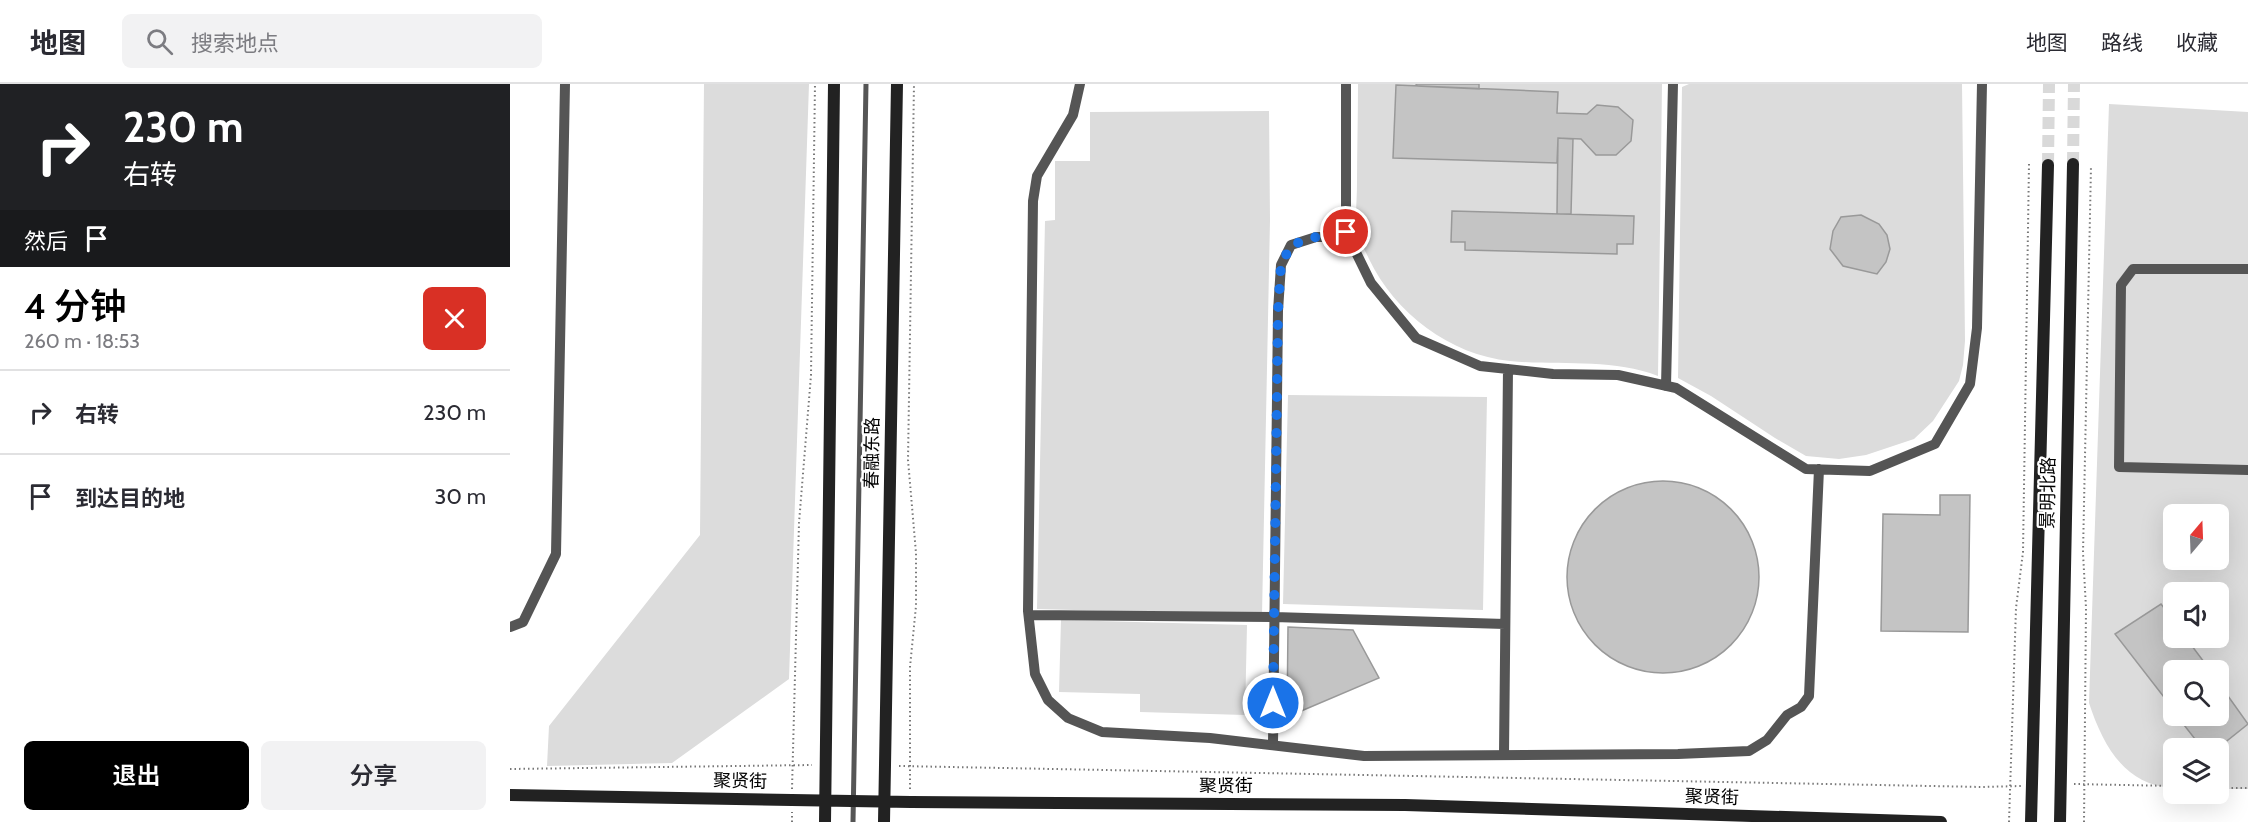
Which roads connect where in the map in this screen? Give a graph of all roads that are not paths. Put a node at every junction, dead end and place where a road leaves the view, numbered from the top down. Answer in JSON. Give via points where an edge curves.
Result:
{"nodes":[{"id":1,"x":565,"y":84,"type":"edge"},
{"id":2,"x":834,"y":84,"type":"edge"},
{"id":3,"x":866,"y":84,"type":"edge"},
{"id":4,"x":897,"y":84,"type":"edge"},
{"id":5,"x":1080,"y":84,"type":"edge"},
{"id":6,"x":1346,"y":84,"type":"edge"},
{"id":7,"x":1673,"y":84,"type":"edge"},
{"id":8,"x":1982,"y":84,"type":"edge"},
{"id":9,"x":2073,"y":164,"type":"tunnel mouth"},
{"id":10,"x":2048,"y":165,"type":"tunnel mouth"},
{"id":11,"x":1349,"y":237,"type":"junction"},
{"id":12,"x":2248,"y":269,"type":"edge"},
{"id":13,"x":1508,"y":369,"type":"junction"},
{"id":14,"x":1666,"y":386,"type":"junction"},
{"id":15,"x":1820,"y":469,"type":"junction"},
{"id":16,"x":2248,"y":470,"type":"edge"},
{"id":17,"x":1029,"y":615,"type":"junction"},
{"id":18,"x":1274,"y":617,"type":"junction"},
{"id":19,"x":1505,"y":624,"type":"junction"},
{"id":20,"x":510,"y":627,"type":"edge"},
{"id":21,"x":1273,"y":746,"type":"junction"},
{"id":22,"x":1504,"y":754,"type":"junction"},
{"id":23,"x":510,"y":795,"type":"edge"},
{"id":24,"x":825,"y":800,"type":"junction"},
{"id":25,"x":853,"y":801,"type":"junction"},
{"id":26,"x":884,"y":802,"type":"junction"},
{"id":27,"x":825,"y":822,"type":"edge"},
{"id":28,"x":852,"y":822,"type":"edge"},
{"id":29,"x":884,"y":822,"type":"edge"},
{"id":30,"x":1941,"y":822,"type":"edge"},
{"id":31,"x":2031,"y":822,"type":"edge"},
{"id":32,"x":2060,"y":822,"type":"edge"}],
"edges":[{"from":1,"to":20,"type":"street","via":[[556,554],[524,622]]},
{"from":2,"to":24,"type":"main road"},
{"from":3,"to":25,"type":"lane"},
{"from":4,"to":26,"type":"main road","name":"春融东路"},
{"from":5,"to":17,"type":"street","via":[[1073,115],[1037,176],[1033,201]]},
{"from":6,"to":11,"type":"street"},
{"from":7,"to":14,"type":"street"},
{"from":8,"to":15,"type":"street","via":[[1977,328],[1970,384],[1935,444],[1870,471]]},
{"from":9,"to":32,"type":"main road","name":"景明北路"},
{"from":10,"to":31,"type":"main road","name":"景明北路"},
{"from":11,"to":13,"type":"street","via":[[1371,284],[1416,338],[1480,366]]},
{"from":11,"to":18,"type":"street","via":[[1316,237],[1291,245],[1281,265]]},
{"from":12,"to":16,"type":"street","via":[[2133,269],[2121,285],[2119,467]]},
{"from":13,"to":14,"type":"street","via":[[1618,375]]},
{"from":13,"to":19,"type":"street"},
{"from":14,"to":15,"type":"street","via":[[1676,388],[1806,469]]},
{"from":15,"to":22,"type":"street","via":[[1809,696],[1801,707],[1787,714],[1767,740],[1749,751]]},
{"from":17,"to":18,"type":"street"},
{"from":17,"to":21,"type":"street","via":[[1035,674],[1048,700],[1068,718],[1102,732]]},
{"from":18,"to":19,"type":"street"},
{"from":18,"to":21,"type":"street"},
{"from":19,"to":22,"type":"street"},
{"from":21,"to":22,"type":"street","via":[[1364,756]]},
{"from":23,"to":24,"type":"main road","name":"聚贤街"},
{"from":24,"to":25,"type":"main road","name":"聚贤街"},
{"from":24,"to":27,"type":"main road"},
{"from":25,"to":26,"type":"main road","name":"聚贤街"},
{"from":25,"to":28,"type":"lane"},
{"from":26,"to":29,"type":"main road","name":"春融东路"},
{"from":26,"to":30,"type":"main road","name":"聚贤街","via":[[1405,806]]}]}
